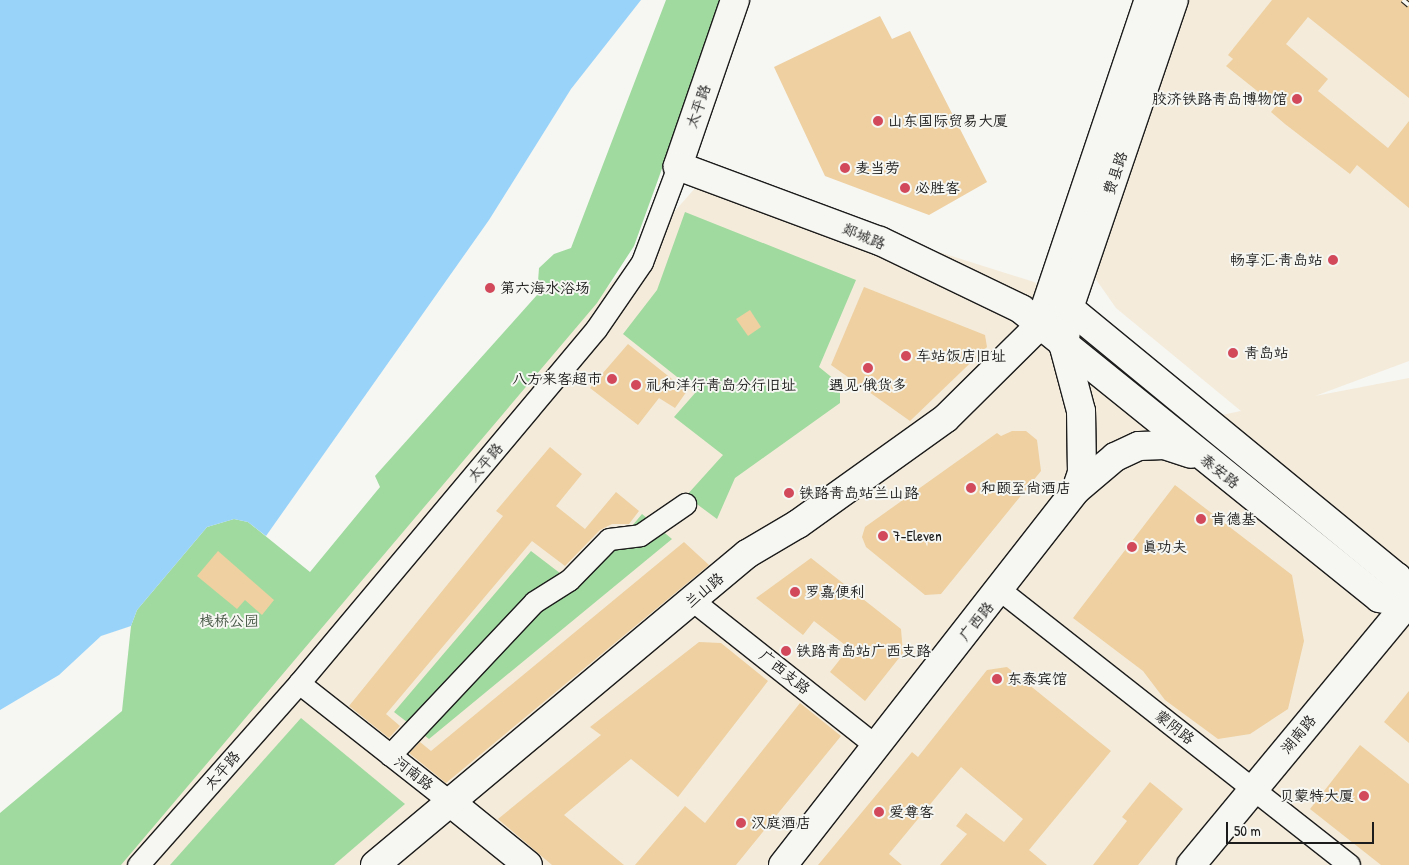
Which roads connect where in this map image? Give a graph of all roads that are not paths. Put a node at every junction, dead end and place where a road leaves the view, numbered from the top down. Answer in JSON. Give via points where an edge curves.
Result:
{"nodes":[{"id":1,"x":735,"y":0,"type":"edge"},
{"id":2,"x":1149,"y":0,"type":"edge"},
{"id":3,"x":1174,"y":0,"type":"edge"},
{"id":4,"x":678,"y":166,"type":"junction"},
{"id":5,"x":1069,"y":308,"type":"junction"},
{"id":6,"x":1039,"y":326,"type":"junction"},
{"id":7,"x":1064,"y":347,"type":"junction"},
{"id":8,"x":1201,"y":456,"type":"junction"},
{"id":9,"x":1076,"y":490,"type":"junction"},
{"id":10,"x":685,"y":504,"type":"dead end"},
{"id":11,"x":1000,"y":590,"type":"junction"},
{"id":12,"x":692,"y":600,"type":"junction"},
{"id":13,"x":1408,"y":604,"type":"edge"},
{"id":14,"x":299,"y":682,"type":"junction"},
{"id":15,"x":876,"y":746,"type":"junction"},
{"id":16,"x":390,"y":755,"type":"junction"},
{"id":17,"x":1253,"y":788,"type":"junction"},
{"id":18,"x":450,"y":802,"type":"junction"},
{"id":19,"x":138,"y":865,"type":"edge"},
{"id":20,"x":375,"y":865,"type":"edge"},
{"id":21,"x":528,"y":865,"type":"edge"},
{"id":22,"x":783,"y":865,"type":"edge"},
{"id":23,"x":1191,"y":865,"type":"edge"},
{"id":24,"x":1349,"y":865,"type":"edge"}],
"edges":[{"from":1,"to":4,"type":"main road","name":"太平路"},
{"from":2,"to":6,"type":"main road","name":"费县路"},
{"from":3,"to":5,"type":"main road","name":"费县路"},
{"from":4,"to":6,"type":"main road","name":"郯城路","via":[[880,241],[1021,309]]},
{"from":4,"to":14,"type":"street","name":"太平路","via":[[642,262],[596,329]]},
{"from":5,"to":6,"type":"main road"},
{"from":5,"to":7,"type":"main road","name":"费县路"},
{"from":5,"to":13,"type":"main road","name":"泰安路","via":[[1396,577]]},
{"from":6,"to":7,"type":"main road","name":"泰安路"},
{"from":6,"to":12,"type":"main road","name":"兰山路","via":[[940,424],[798,524],[747,554]]},
{"from":7,"to":8,"type":"main road","name":"泰安路"},
{"from":7,"to":9,"type":"main road","name":"广西路","via":[[1081,412],[1082,473]]},
{"from":8,"to":9,"type":"main road","via":[[1164,445],[1139,446],[1116,457]]},
{"from":8,"to":13,"type":"main road","name":"泰安路","via":[[1379,598]]},
{"from":9,"to":11,"type":"main road","name":"广西路"},
{"from":10,"to":16,"type":"street","via":[[640,535],[609,539],[569,580],[534,602]]},
{"from":11,"to":15,"type":"main road","name":"广西路"},
{"from":11,"to":17,"type":"street","name":"蒙阴路"},
{"from":12,"to":15,"type":"street","name":"广西支路"},
{"from":12,"to":18,"type":"main road","name":"兰山路"},
{"from":13,"to":17,"type":"main road","name":"湖南路"},
{"from":14,"to":16,"type":"street","name":"河南路"},
{"from":14,"to":19,"type":"street","name":"太平路"},
{"from":15,"to":22,"type":"main road","name":"广西路"},
{"from":16,"to":18,"type":"street","name":"河南路"},
{"from":17,"to":23,"type":"main road","name":"湖南路"},
{"from":17,"to":24,"type":"street","name":"蒙阴路"},
{"from":18,"to":20,"type":"main road","name":"兰山路"},
{"from":18,"to":21,"type":"main road","name":"河南路"}]}
